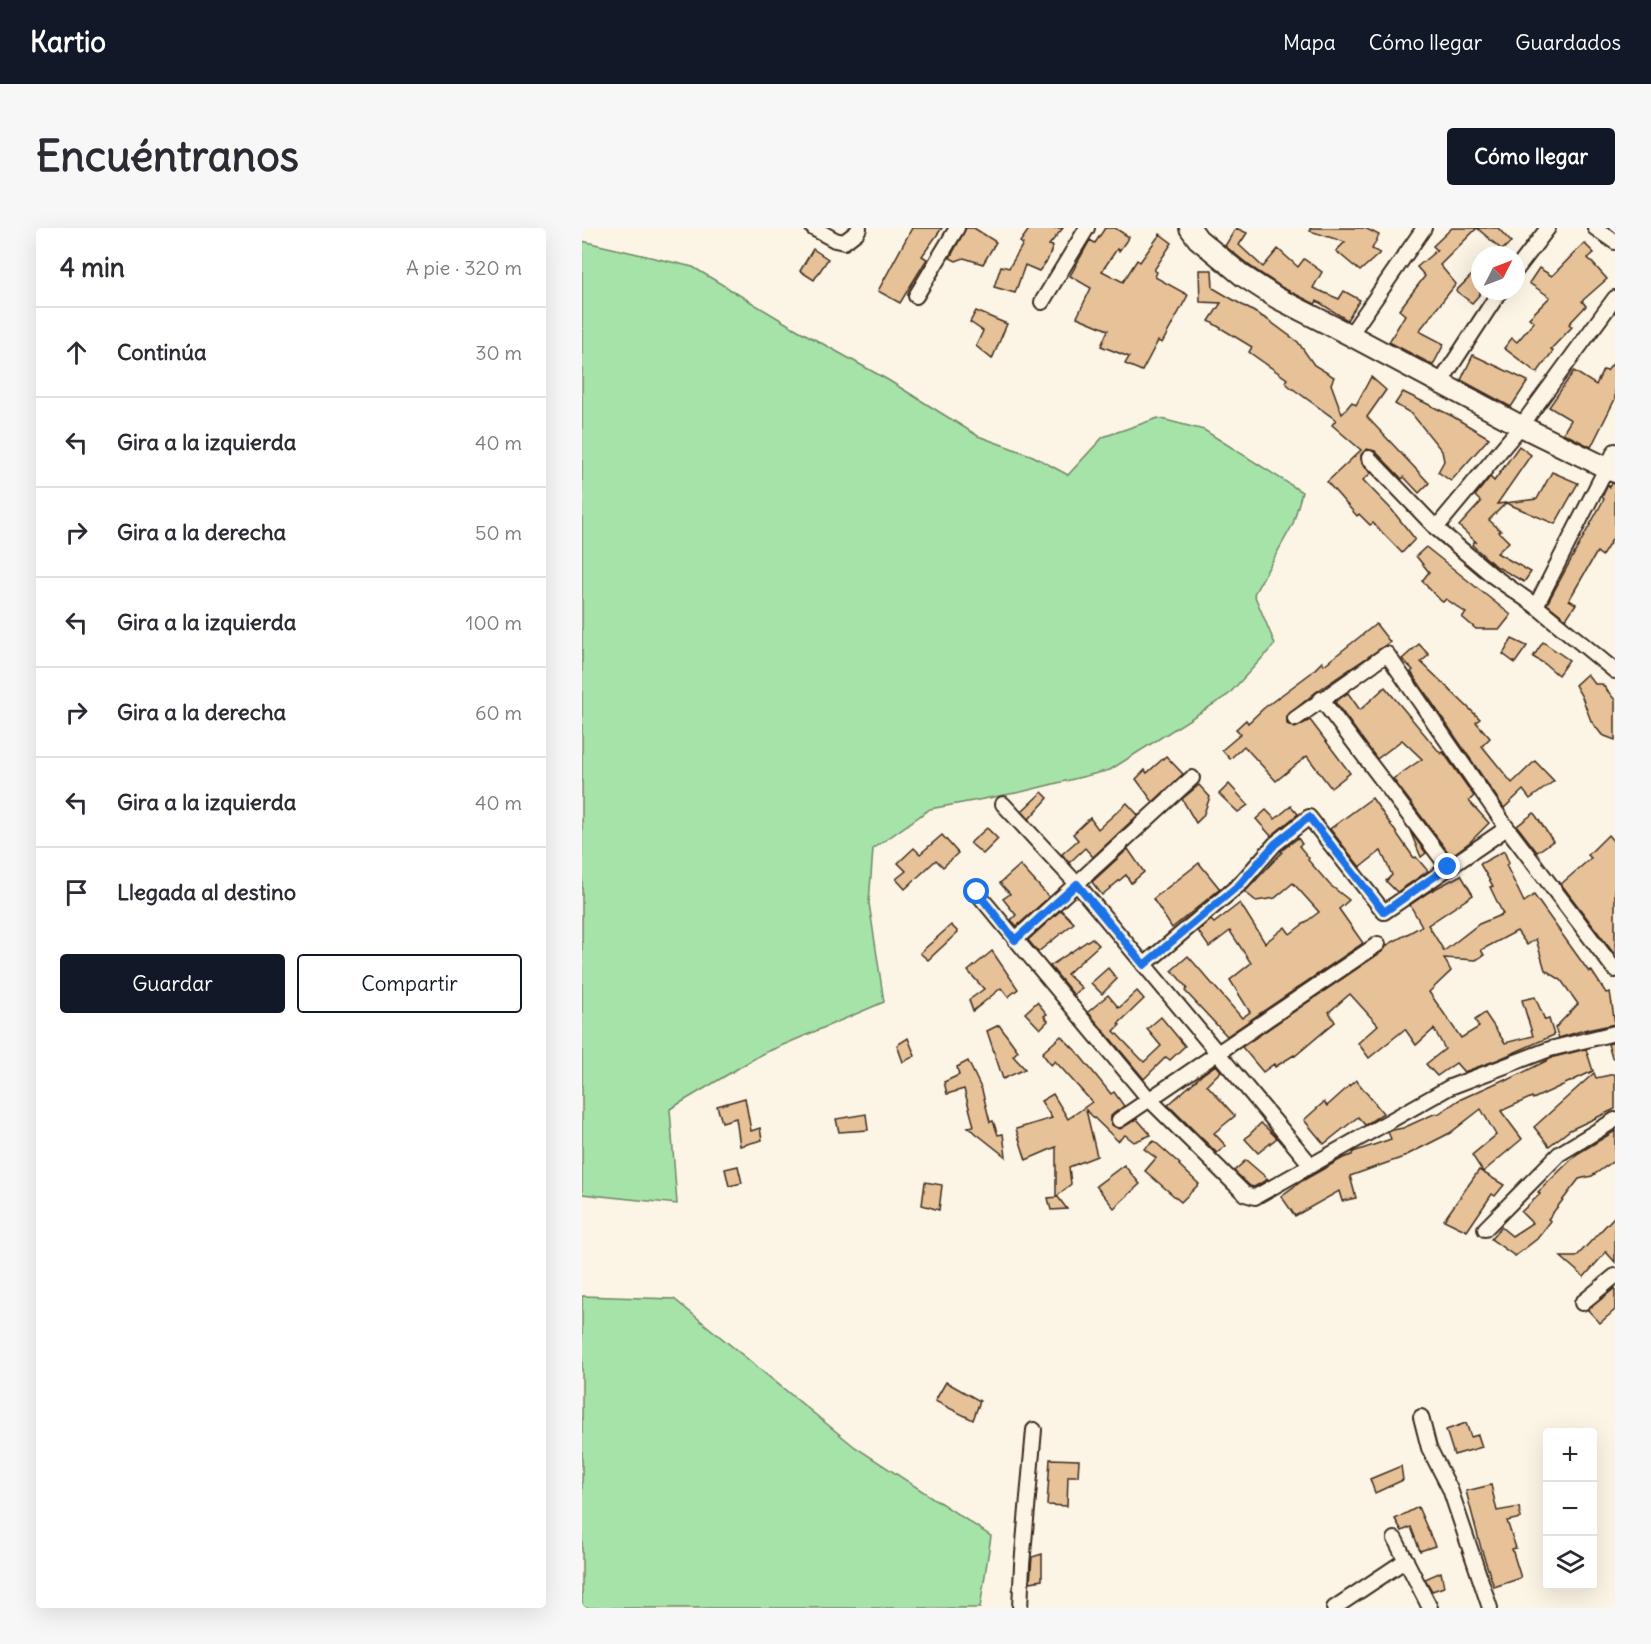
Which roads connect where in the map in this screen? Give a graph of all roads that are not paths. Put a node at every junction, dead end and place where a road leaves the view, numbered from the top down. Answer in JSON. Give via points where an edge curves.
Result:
{"nodes":[{"id":1,"x":813,"y":228,"type":"edge"},
{"id":2,"x":859,"y":228,"type":"edge"},
{"id":3,"x":957,"y":228,"type":"edge"},
{"id":4,"x":1087,"y":228,"type":"edge"},
{"id":5,"x":1190,"y":228,"type":"edge"},
{"id":6,"x":1424,"y":228,"type":"edge"},
{"id":7,"x":1548,"y":228,"type":"edge"},
{"id":8,"x":1595,"y":228,"type":"edge"},
{"id":9,"x":1615,"y":242,"type":"edge"},
{"id":10,"x":1525,"y":258,"type":"edge"},
{"id":11,"x":916,"y":296,"type":"dead end"},
{"id":12,"x":1615,"y":298,"type":"edge"},
{"id":13,"x":1494,"y":300,"type":"edge"},
{"id":14,"x":1042,"y":302,"type":"dead end"},
{"id":15,"x":1350,"y":335,"type":"junction"},
{"id":16,"x":1440,"y":383,"type":"junction"},
{"id":17,"x":1521,"y":426,"type":"junction"},
{"id":18,"x":1369,"y":458,"type":"dead end"},
{"id":19,"x":1612,"y":463,"type":"edge"},
{"id":20,"x":1436,"y":528,"type":"junction"},
{"id":21,"x":1536,"y":606,"type":"junction"},
{"id":22,"x":1615,"y":671,"type":"edge"},
{"id":23,"x":1321,"y":699,"type":"junction"},
{"id":24,"x":1295,"y":718,"type":"dead end"},
{"id":25,"x":1192,"y":778,"type":"dead end"},
{"id":26,"x":1003,"y":804,"type":"dead end"},
{"id":27,"x":1507,"y":828,"type":"junction"},
{"id":28,"x":1448,"y":867,"type":"junction"},
{"id":29,"x":1077,"y":884,"type":"junction"},
{"id":30,"x":977,"y":892,"type":"dead end"},
{"id":31,"x":1015,"y":940,"type":"junction"},
{"id":32,"x":1378,"y":944,"type":"dead end"},
{"id":33,"x":1144,"y":965,"type":"junction"},
{"id":34,"x":1615,"y":970,"type":"edge"},
{"id":35,"x":1615,"y":1033,"type":"edge"},
{"id":36,"x":1218,"y":1054,"type":"junction"},
{"id":37,"x":1149,"y":1100,"type":"junction"},
{"id":38,"x":1119,"y":1120,"type":"dead end"},
{"id":39,"x":1615,"y":1120,"type":"edge"},
{"id":40,"x":1311,"y":1165,"type":"junction"},
{"id":41,"x":1485,"y":1229,"type":"dead end"},
{"id":42,"x":1615,"y":1276,"type":"edge"},
{"id":43,"x":1582,"y":1303,"type":"dead end"},
{"id":44,"x":1421,"y":1417,"type":"dead end"},
{"id":45,"x":1035,"y":1430,"type":"dead end"},
{"id":46,"x":1395,"y":1539,"type":"dead end"},
{"id":47,"x":1406,"y":1560,"type":"junction"},
{"id":48,"x":1486,"y":1606,"type":"edge"},
{"id":49,"x":1020,"y":1608,"type":"edge"},
{"id":50,"x":1334,"y":1608,"type":"edge"},
{"id":51,"x":1430,"y":1608,"type":"edge"}],
"edges":[{"from":1,"to":2,"type":"street","via":[[844,242]]},
{"from":3,"to":11,"type":"street"},
{"from":4,"to":14,"type":"street"},
{"from":5,"to":15,"type":"main road","via":[[1243,276],[1276,298]]},
{"from":6,"to":15,"type":"street"},
{"from":7,"to":10,"type":"street"},
{"from":8,"to":9,"type":"street"},
{"from":12,"to":17,"type":"street"},
{"from":13,"to":16,"type":"street"},
{"from":15,"to":16,"type":"main road"},
{"from":16,"to":17,"type":"main road"},
{"from":17,"to":19,"type":"main road"},
{"from":17,"to":20,"type":"street"},
{"from":18,"to":20,"type":"street"},
{"from":19,"to":21,"type":"street"},
{"from":20,"to":21,"type":"street"},
{"from":21,"to":22,"type":"street"},
{"from":23,"to":24,"type":"street"},
{"from":23,"to":27,"type":"street","via":[[1387,654]]},
{"from":23,"to":28,"type":"street"},
{"from":25,"to":29,"type":"street"},
{"from":26,"to":29,"type":"street"},
{"from":27,"to":28,"type":"street"},
{"from":27,"to":34,"type":"street"},
{"from":28,"to":33,"type":"street","via":[[1384,912],[1309,817],[1275,844],[1240,884]]},
{"from":29,"to":31,"type":"street"},
{"from":29,"to":33,"type":"street"},
{"from":30,"to":31,"type":"street"},
{"from":31,"to":37,"type":"street"},
{"from":32,"to":36,"type":"street"},
{"from":33,"to":36,"type":"street"},
{"from":35,"to":40,"type":"street","via":[[1550,1049],[1450,1087]]},
{"from":36,"to":37,"type":"street"},
{"from":36,"to":40,"type":"street"},
{"from":37,"to":38,"type":"street"},
{"from":37,"to":40,"type":"street","via":[[1251,1197]]},
{"from":39,"to":41,"type":"street","via":[[1559,1154]]},
{"from":42,"to":43,"type":"street"},
{"from":44,"to":48,"type":"street","via":[[1429,1448],[1450,1489]]},
{"from":45,"to":49,"type":"street"},
{"from":46,"to":47,"type":"street"},
{"from":47,"to":50,"type":"street"},
{"from":47,"to":51,"type":"street"}]}
